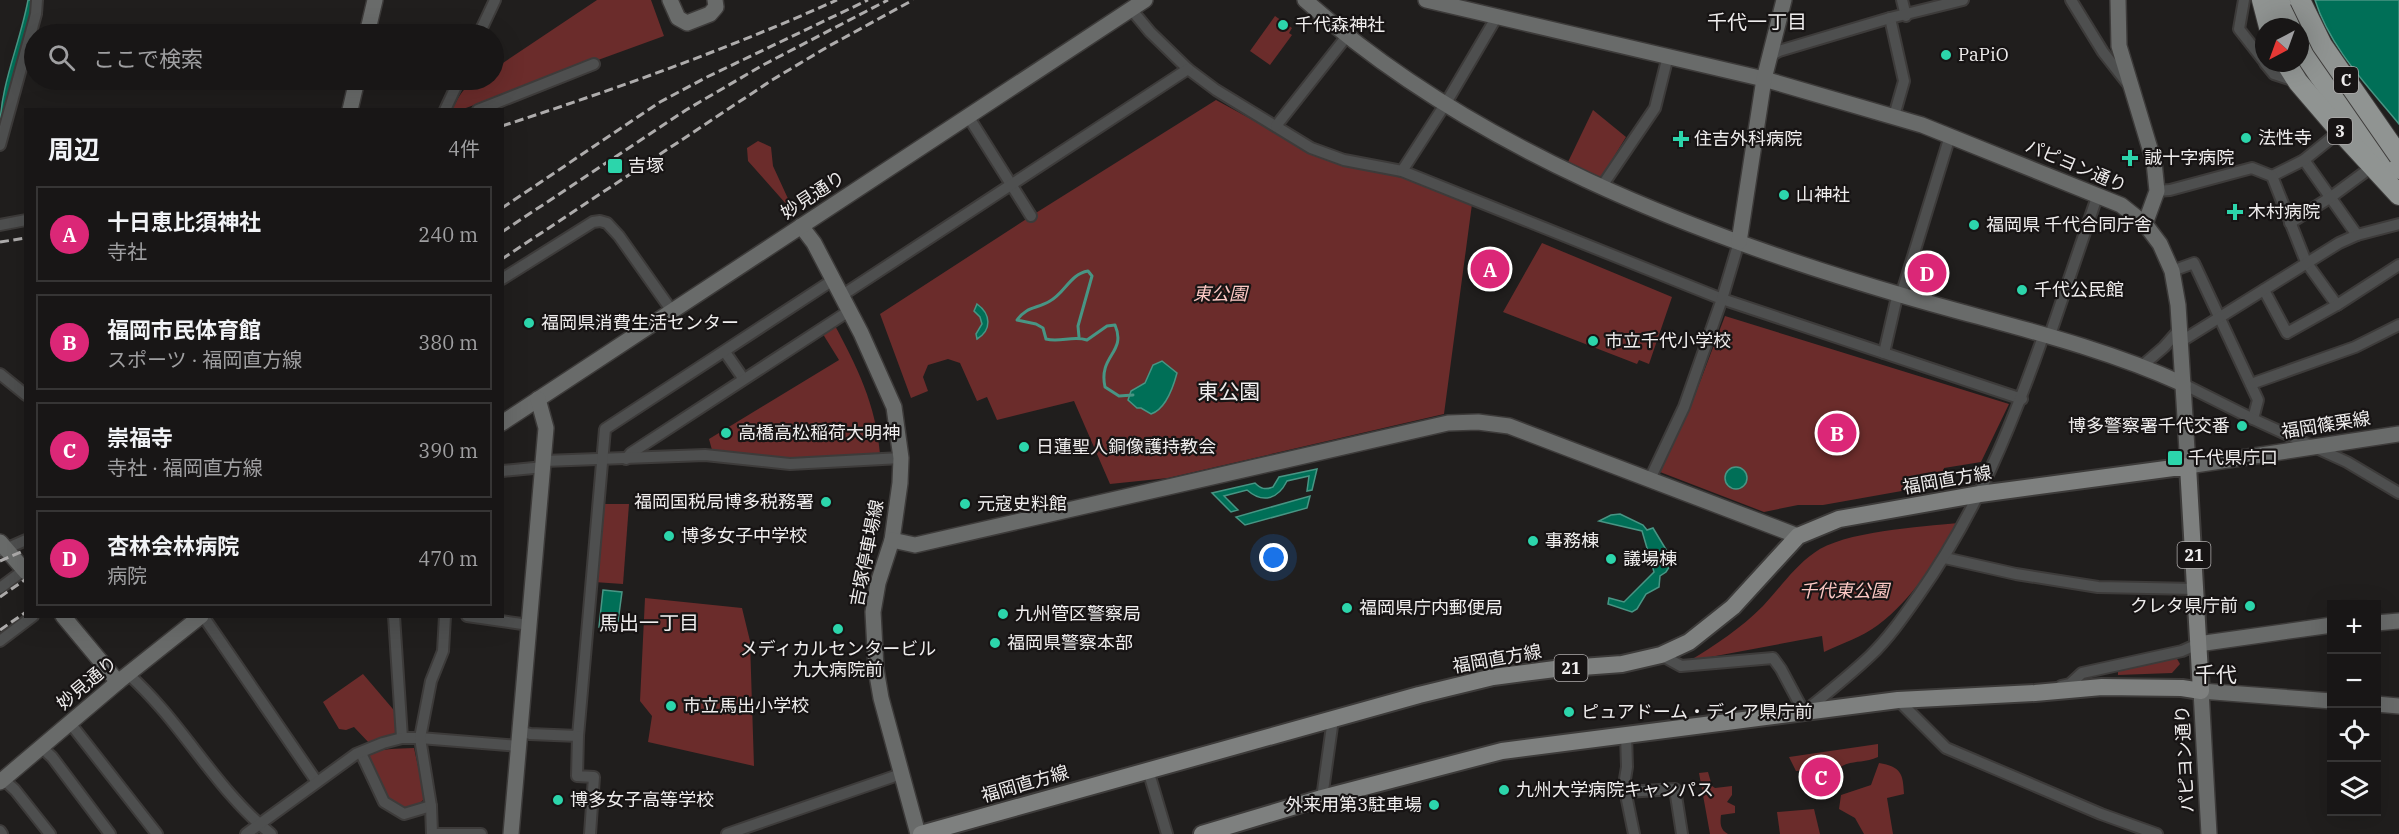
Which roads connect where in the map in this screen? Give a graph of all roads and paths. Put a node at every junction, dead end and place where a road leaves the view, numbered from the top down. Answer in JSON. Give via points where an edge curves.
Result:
{"nodes":[{"id":1,"x":37,"y":0,"type":"edge"},
{"id":2,"x":375,"y":0,"type":"edge"},
{"id":3,"x":495,"y":0,"type":"edge"},
{"id":4,"x":670,"y":0,"type":"edge"},
{"id":5,"x":715,"y":0,"type":"edge"},
{"id":6,"x":1305,"y":0,"type":"edge"},
{"id":7,"x":1426,"y":0,"type":"edge"},
{"id":8,"x":1784,"y":0,"type":"edge"},
{"id":9,"x":1902,"y":0,"type":"edge"},
{"id":10,"x":1963,"y":0,"type":"edge"},
{"id":11,"x":2071,"y":0,"type":"edge"},
{"id":12,"x":2118,"y":0,"type":"edge"},
{"id":13,"x":2244,"y":0,"type":"edge"},
{"id":14,"x":2262,"y":0,"type":"edge"},
{"id":15,"x":2272,"y":0,"type":"edge"},
{"id":16,"x":2279,"y":0,"type":"edge"},
{"id":17,"x":2300,"y":0,"type":"edge"},
{"id":18,"x":1142,"y":3,"type":"edge"},
{"id":19,"x":1906,"y":16,"type":"junction"},
{"id":20,"x":1496,"y":18,"type":"junction"},
{"id":21,"x":1890,"y":18,"type":"junction"},
{"id":22,"x":2266,"y":18,"type":"edge"},
{"id":23,"x":2278,"y":18,"type":"edge"},
{"id":24,"x":2286,"y":18,"type":"edge"},
{"id":25,"x":33,"y":24,"type":"edge"},
{"id":26,"x":369,"y":24,"type":"edge"},
{"id":27,"x":484,"y":24,"type":"edge"},
{"id":28,"x":1347,"y":36,"type":"junction"},
{"id":29,"x":2255,"y":49,"type":"edge"},
{"id":30,"x":1668,"y":56,"type":"junction"},
{"id":31,"x":1768,"y":57,"type":"junction"},
{"id":32,"x":24,"y":58,"type":"edge"},
{"id":33,"x":2309,"y":60,"type":"edge"},
{"id":34,"x":594,"y":64,"type":"dead end"},
{"id":35,"x":1188,"y":69,"type":"junction"},
{"id":36,"x":2272,"y":72,"type":"edge"},
{"id":37,"x":2302,"y":73,"type":"edge"},
{"id":38,"x":1764,"y":79,"type":"junction"},
{"id":39,"x":355,"y":90,"type":"edge"},
{"id":40,"x":454,"y":90,"type":"edge"},
{"id":41,"x":2133,"y":91,"type":"junction"},
{"id":42,"x":1446,"y":103,"type":"junction"},
{"id":43,"x":350,"y":108,"type":"edge"},
{"id":44,"x":446,"y":108,"type":"edge"},
{"id":45,"x":483,"y":108,"type":"edge"},
{"id":46,"x":968,"y":116,"type":"junction"},
{"id":47,"x":1894,"y":116,"type":"junction"},
{"id":48,"x":1276,"y":126,"type":"junction"},
{"id":49,"x":2340,"y":131,"type":"junction"},
{"id":50,"x":1950,"y":136,"type":"junction"},
{"id":51,"x":0,"y":145,"type":"edge"},
{"id":52,"x":2399,"y":154,"type":"edge"},
{"id":53,"x":2304,"y":160,"type":"junction"},
{"id":54,"x":2371,"y":164,"type":"junction"},
{"id":55,"x":2399,"y":169,"type":"edge"},
{"id":56,"x":1402,"y":171,"type":"junction"},
{"id":57,"x":2272,"y":176,"type":"junction"},
{"id":58,"x":1010,"y":183,"type":"junction"},
{"id":59,"x":1602,"y":186,"type":"junction"},
{"id":60,"x":2157,"y":191,"type":"junction"},
{"id":61,"x":2098,"y":194,"type":"junction"},
{"id":62,"x":2399,"y":195,"type":"edge"},
{"id":63,"x":2331,"y":198,"type":"junction"},
{"id":64,"x":1031,"y":216,"type":"dead end"},
{"id":65,"x":24,"y":220,"type":"edge"},
{"id":66,"x":2290,"y":223,"type":"junction"},
{"id":67,"x":2145,"y":224,"type":"junction"},
{"id":68,"x":2399,"y":224,"type":"edge"},
{"id":69,"x":0,"y":225,"type":"edge"},
{"id":70,"x":801,"y":226,"type":"junction"},
{"id":71,"x":2357,"y":236,"type":"junction"},
{"id":72,"x":1739,"y":242,"type":"junction"},
{"id":73,"x":2306,"y":262,"type":"junction"},
{"id":74,"x":2399,"y":265,"type":"edge"},
{"id":75,"x":2172,"y":271,"type":"junction"},
{"id":76,"x":504,"y":278,"type":"edge"},
{"id":77,"x":833,"y":280,"type":"junction"},
{"id":78,"x":2264,"y":290,"type":"junction"},
{"id":79,"x":1900,"y":295,"type":"junction"},
{"id":80,"x":841,"y":296,"type":"junction"},
{"id":81,"x":1722,"y":299,"type":"junction"},
{"id":82,"x":2337,"y":305,"type":"junction"},
{"id":83,"x":672,"y":311,"type":"junction"},
{"id":84,"x":849,"y":311,"type":"junction"},
{"id":85,"x":2220,"y":318,"type":"junction"},
{"id":86,"x":2399,"y":325,"type":"edge"},
{"id":87,"x":2047,"y":334,"type":"junction"},
{"id":88,"x":2179,"y":336,"type":"junction"},
{"id":89,"x":725,"y":352,"type":"junction"},
{"id":90,"x":1884,"y":353,"type":"junction"},
{"id":91,"x":2143,"y":365,"type":"junction"},
{"id":92,"x":0,"y":374,"type":"edge"},
{"id":93,"x":743,"y":378,"type":"junction"},
{"id":94,"x":2183,"y":384,"type":"junction"},
{"id":95,"x":2251,"y":384,"type":"junction"},
{"id":96,"x":24,"y":393,"type":"edge"},
{"id":97,"x":538,"y":399,"type":"junction"},
{"id":98,"x":2022,"y":399,"type":"junction"},
{"id":99,"x":2253,"y":419,"type":"junction"},
{"id":100,"x":504,"y":422,"type":"edge"},
{"id":101,"x":2399,"y":434,"type":"edge"},
{"id":102,"x":2312,"y":446,"type":"junction"},
{"id":103,"x":901,"y":458,"type":"junction"},
{"id":104,"x":626,"y":459,"type":"junction"},
{"id":105,"x":601,"y":460,"type":"junction"},
{"id":106,"x":544,"y":464,"type":"junction"},
{"id":107,"x":2188,"y":466,"type":"junction"},
{"id":108,"x":504,"y":471,"type":"edge"},
{"id":109,"x":1650,"y":479,"type":"junction"},
{"id":110,"x":2399,"y":493,"type":"edge"},
{"id":111,"x":1980,"y":494,"type":"junction"},
{"id":112,"x":1798,"y":536,"type":"junction"},
{"id":113,"x":892,"y":540,"type":"junction"},
{"id":114,"x":24,"y":541,"type":"edge"},
{"id":115,"x":2,"y":548,"type":"edge"},
{"id":116,"x":1945,"y":558,"type":"junction"},
{"id":117,"x":24,"y":570,"type":"edge"},
{"id":118,"x":24,"y":572,"type":"edge"},
{"id":119,"x":0,"y":588,"type":"edge"},
{"id":120,"x":2196,"y":589,"type":"junction"},
{"id":121,"x":30,"y":618,"type":"edge"},
{"id":122,"x":65,"y":618,"type":"edge"},
{"id":123,"x":199,"y":618,"type":"edge"},
{"id":124,"x":203,"y":618,"type":"edge"},
{"id":125,"x":394,"y":618,"type":"edge"},
{"id":126,"x":444,"y":618,"type":"edge"},
{"id":127,"x":481,"y":618,"type":"edge"},
{"id":128,"x":2399,"y":621,"type":"edge"},
{"id":129,"x":2381,"y":623,"type":"edge"},
{"id":130,"x":529,"y":625,"type":"junction"},
{"id":131,"x":2327,"y":626,"type":"edge"},
{"id":132,"x":0,"y":641,"type":"edge"},
{"id":133,"x":2198,"y":644,"type":"junction"},
{"id":134,"x":1661,"y":654,"type":"junction"},
{"id":135,"x":123,"y":678,"type":"junction"},
{"id":136,"x":2201,"y":691,"type":"junction"},
{"id":137,"x":2035,"y":693,"type":"junction"},
{"id":138,"x":1898,"y":700,"type":"junction"},
{"id":139,"x":2327,"y":701,"type":"edge"},
{"id":140,"x":2381,"y":704,"type":"edge"},
{"id":141,"x":2399,"y":706,"type":"edge"},
{"id":142,"x":1804,"y":712,"type":"junction"},
{"id":143,"x":1333,"y":718,"type":"junction"},
{"id":144,"x":70,"y":723,"type":"junction"},
{"id":145,"x":1626,"y":734,"type":"junction"},
{"id":146,"x":578,"y":736,"type":"junction"},
{"id":147,"x":402,"y":738,"type":"junction"},
{"id":148,"x":420,"y":738,"type":"junction"},
{"id":149,"x":519,"y":738,"type":"junction"},
{"id":150,"x":41,"y":747,"type":"junction"},
{"id":151,"x":361,"y":753,"type":"junction"},
{"id":152,"x":1148,"y":770,"type":"junction"},
{"id":153,"x":901,"y":774,"type":"junction"},
{"id":154,"x":2,"y":781,"type":"edge"},
{"id":155,"x":317,"y":782,"type":"junction"},
{"id":156,"x":1626,"y":792,"type":"junction"},
{"id":157,"x":1322,"y":798,"type":"junction"},
{"id":158,"x":431,"y":806,"type":"junction"},
{"id":159,"x":259,"y":824,"type":"junction"},
{"id":160,"x":50,"y":834,"type":"edge"},
{"id":161,"x":110,"y":834,"type":"edge"},
{"id":162,"x":157,"y":834,"type":"edge"},
{"id":163,"x":246,"y":834,"type":"edge"},
{"id":164,"x":271,"y":834,"type":"edge"},
{"id":165,"x":432,"y":834,"type":"edge"},
{"id":166,"x":481,"y":834,"type":"edge"},
{"id":167,"x":511,"y":834,"type":"edge"},
{"id":168,"x":590,"y":834,"type":"edge"},
{"id":169,"x":728,"y":834,"type":"edge"},
{"id":170,"x":920,"y":834,"type":"edge"},
{"id":171,"x":1167,"y":834,"type":"edge"},
{"id":172,"x":1202,"y":834,"type":"edge"},
{"id":173,"x":1634,"y":834,"type":"edge"},
{"id":174,"x":1682,"y":834,"type":"edge"},
{"id":175,"x":2157,"y":834,"type":"edge"},
{"id":176,"x":2209,"y":834,"type":"edge"}],
"edges":[{"from":1,"to":25,"type":"street"},
{"from":2,"to":26,"type":"main road"},
{"from":3,"to":27,"type":"street"},
{"from":4,"to":5,"type":"main road","via":[[678,18],[687,23],[710,14],[716,7]]},
{"from":6,"to":28,"type":"main road"},
{"from":7,"to":20,"type":"main road","name":"パピヨン通り"},
{"from":8,"to":31,"type":"main road"},
{"from":9,"to":19,"type":"street"},
{"from":10,"to":19,"type":"street"},
{"from":11,"to":41,"type":"street"},
{"from":12,"to":41,"type":"main road","via":[[2120,46]]},
{"from":13,"to":29,"type":"street","via":[[2239,29]]},
{"from":14,"to":22,"type":"highway"},
{"from":15,"to":23,"type":"highway"},
{"from":16,"to":24,"type":"highway"},
{"from":17,"to":52,"type":"highway","number":"C","bridge":true,"via":[[2321,41]]},
{"from":18,"to":35,"type":"street","via":[[1150,32]]},
{"from":18,"to":46,"type":"main road","name":"妙見通り"},
{"from":19,"to":21,"type":"street"},
{"from":20,"to":30,"type":"main road","name":"パピヨン通り"},
{"from":20,"to":42,"type":"street"},
{"from":21,"to":31,"type":"street"},
{"from":21,"to":47,"type":"street","via":[[1904,81]]},
{"from":28,"to":42,"type":"main road","via":[[1392,71]]},
{"from":28,"to":48,"type":"street"},
{"from":30,"to":38,"type":"main road","name":"パピヨン通り"},
{"from":30,"to":59,"type":"street","via":[[1655,108]]},
{"from":31,"to":38,"type":"main road"},
{"from":32,"to":51,"type":"street"},
{"from":33,"to":55,"type":"highway","via":[[2336,100]]},
{"from":34,"to":45,"type":"street"},
{"from":35,"to":48,"type":"street"},
{"from":35,"to":58,"type":"street"},
{"from":36,"to":37,"type":"street"},
{"from":37,"to":49,"type":"highway","number":"3"},
{"from":37,"to":54,"type":"highway","via":[[2357,138]]},
{"from":38,"to":47,"type":"main road","name":"パピヨン通り"},
{"from":38,"to":72,"type":"main road"},
{"from":39,"to":43,"type":"main road"},
{"from":40,"to":44,"type":"street"},
{"from":41,"to":60,"type":"main road","via":[[2154,162]]},
{"from":42,"to":56,"type":"street"},
{"from":42,"to":59,"type":"main road","via":[[1487,130]]},
{"from":46,"to":58,"type":"street"},
{"from":46,"to":70,"type":"main road","name":"妙見通り"},
{"from":47,"to":50,"type":"main road","name":"パピヨン通り"},
{"from":48,"to":56,"type":"street","via":[[1311,148],[1344,160]]},
{"from":49,"to":53,"type":"street"},
{"from":49,"to":54,"type":"highway","number":"3"},
{"from":50,"to":61,"type":"main road","name":"パピヨン通り"},
{"from":50,"to":79,"type":"street"},
{"from":53,"to":57,"type":"street"},
{"from":53,"to":63,"type":"street"},
{"from":54,"to":62,"type":"highway","number":"3"},
{"from":54,"to":63,"type":"street"},
{"from":56,"to":81,"type":"street"},
{"from":57,"to":60,"type":"street","via":[[2252,168]]},
{"from":57,"to":66,"type":"street"},
{"from":58,"to":64,"type":"street"},
{"from":58,"to":80,"type":"street"},
{"from":59,"to":72,"type":"main road"},
{"from":60,"to":67,"type":"main road"},
{"from":61,"to":67,"type":"main road","name":"パピヨン通り","via":[[2121,205]]},
{"from":61,"to":87,"type":"street"},
{"from":63,"to":66,"type":"street"},
{"from":63,"to":71,"type":"street"},
{"from":65,"to":69,"type":"street"},
{"from":66,"to":73,"type":"street"},
{"from":67,"to":75,"type":"main road","name":"パピヨン通り","via":[[2160,244]]},
{"from":68,"to":71,"type":"street"},
{"from":70,"to":77,"type":"main road","name":"吉塚停車場線"},
{"from":70,"to":83,"type":"main road","name":"妙見通り"},
{"from":71,"to":73,"type":"street"},
{"from":72,"to":79,"type":"main road"},
{"from":72,"to":81,"type":"street"},
{"from":73,"to":78,"type":"street"},
{"from":73,"to":82,"type":"street"},
{"from":74,"to":82,"type":"street"},
{"from":75,"to":85,"type":"street","via":[[2194,263]]},
{"from":75,"to":88,"type":"main road","name":"パピヨン通り"},
{"from":76,"to":83,"type":"street","via":[[600,221],[619,236]]},
{"from":77,"to":80,"type":"main road","name":"吉塚停車場線"},
{"from":77,"to":89,"type":"street"},
{"from":78,"to":82,"type":"street","via":[[2288,333]]},
{"from":78,"to":85,"type":"street"},
{"from":79,"to":87,"type":"main road"},
{"from":79,"to":90,"type":"street"},
{"from":80,"to":84,"type":"main road","name":"吉塚停車場線"},
{"from":81,"to":90,"type":"street"},
{"from":81,"to":109,"type":"street","via":[[1684,407]]},
{"from":83,"to":97,"type":"main road","name":"妙見通り"},
{"from":84,"to":93,"type":"street"},
{"from":84,"to":103,"type":"main road","name":"吉塚停車場線","via":[[894,407]]},
{"from":85,"to":88,"type":"street"},
{"from":85,"to":95,"type":"street"},
{"from":86,"to":95,"type":"street","via":[[2355,347]]},
{"from":87,"to":91,"type":"main road"},
{"from":87,"to":98,"type":"street"},
{"from":88,"to":91,"type":"street"},
{"from":88,"to":94,"type":"main road","name":"パピヨン通り"},
{"from":89,"to":93,"type":"street"},
{"from":89,"to":105,"type":"street","via":[[605,429]]},
{"from":90,"to":98,"type":"street"},
{"from":91,"to":94,"type":"main road"},
{"from":92,"to":96,"type":"street"},
{"from":93,"to":104,"type":"street"},
{"from":94,"to":99,"type":"street"},
{"from":94,"to":107,"type":"main road","name":"パピヨン通り"},
{"from":95,"to":99,"type":"street","via":[[2258,400]]},
{"from":97,"to":100,"type":"main road","name":"妙見通り"},
{"from":97,"to":106,"type":"main road","via":[[546,428]]},
{"from":98,"to":111,"type":"street"},
{"from":99,"to":102,"type":"street"},
{"from":101,"to":102,"type":"main road","name":"福岡篠栗線"},
{"from":102,"to":107,"type":"main road","name":"福岡篠栗線"},
{"from":102,"to":110,"type":"street"},
{"from":103,"to":104,"type":"street","via":[[790,464],[705,455]]},
{"from":103,"to":113,"type":"main road","name":"吉塚停車場線"},
{"from":104,"to":105,"type":"street"},
{"from":105,"to":106,"type":"street"},
{"from":105,"to":146,"type":"street"},
{"from":106,"to":108,"type":"street"},
{"from":106,"to":130,"type":"main road"},
{"from":107,"to":111,"type":"main road","name":"福岡直方線","number":"21"},
{"from":107,"to":120,"type":"main road","name":"パピヨン通り","number":"21"},
{"from":109,"to":112,"type":"main road"},
{"from":109,"to":113,"type":"main road","via":[[1509,426],[1448,423],[915,545]]},
{"from":111,"to":112,"type":"main road","name":"福岡直方線","number":"21","via":[[1839,519]]},
{"from":111,"to":116,"type":"street"},
{"from":112,"to":134,"type":"main road","name":"福岡直方線","number":"21","via":[[1733,608],[1689,642]]},
{"from":113,"to":153,"type":"main road","name":"吉塚停車場線","via":[[873,612],[881,698]]},
{"from":114,"to":115,"type":"street"},
{"from":115,"to":117,"type":"main road"},
{"from":116,"to":120,"type":"street","via":[[2098,587]]},
{"from":116,"to":142,"type":"street","via":[[1871,655]]},
{"from":118,"to":119,"type":"street"},
{"from":120,"to":133,"type":"main road","name":"パピヨン通り","number":"21"},
{"from":121,"to":132,"type":"street"},
{"from":122,"to":135,"type":"main road"},
{"from":123,"to":135,"type":"main road","name":"妙見通り"},
{"from":124,"to":155,"type":"street"},
{"from":125,"to":147,"type":"street"},
{"from":126,"to":148,"type":"street","via":[[443,651],[431,681]]},
{"from":127,"to":130,"type":"street"},
{"from":128,"to":129,"type":"main road"},
{"from":130,"to":149,"type":"main road"},
{"from":131,"to":133,"type":"main road"},
{"from":133,"to":136,"type":"main road","name":"パピヨン通り","number":"21"},
{"from":133,"to":137,"type":"street","via":[[2082,673],[2070,684]]},
{"from":134,"to":142,"type":"street","via":[[1681,666],[1773,658]]},
{"from":134,"to":143,"type":"main road","name":"福岡直方線","number":"21","via":[[1622,664],[1493,677]]},
{"from":135,"to":144,"type":"main road","name":"妙見通り"},
{"from":135,"to":159,"type":"street","via":[[157,701],[247,815]]},
{"from":136,"to":137,"type":"main road","via":[[2102,687]]},
{"from":136,"to":139,"type":"main road"},
{"from":136,"to":176,"type":"main road","name":"パピヨン通り"},
{"from":137,"to":138,"type":"main road"},
{"from":138,"to":142,"type":"main road"},
{"from":138,"to":175,"type":"street","via":[[1946,748]]},
{"from":140,"to":141,"type":"main road"},
{"from":142,"to":145,"type":"main road"},
{"from":143,"to":152,"type":"main road","name":"福岡直方線","number":"21"},
{"from":143,"to":157,"type":"street"},
{"from":144,"to":150,"type":"main road","name":"妙見通り"},
{"from":144,"to":162,"type":"street"},
{"from":145,"to":156,"type":"street"},
{"from":145,"to":157,"type":"main road","via":[[1502,751]]},
{"from":146,"to":149,"type":"street","via":[[530,734]]},
{"from":146,"to":168,"type":"street","via":[[577,776],[594,777]]},
{"from":147,"to":148,"type":"street"},
{"from":147,"to":151,"type":"street"},
{"from":148,"to":149,"type":"street"},
{"from":148,"to":158,"type":"street"},
{"from":149,"to":167,"type":"main road"},
{"from":150,"to":154,"type":"main road","name":"妙見通り"},
{"from":150,"to":161,"type":"street"},
{"from":151,"to":155,"type":"street"},
{"from":151,"to":158,"type":"street","via":[[384,802],[404,814]]},
{"from":152,"to":170,"type":"main road","name":"福岡直方線","number":"21"},
{"from":152,"to":171,"type":"street"},
{"from":153,"to":169,"type":"street"},
{"from":153,"to":170,"type":"main road","name":"吉塚停車場線"},
{"from":154,"to":160,"type":"street","via":[[15,790]]},
{"from":155,"to":159,"type":"street"},
{"from":156,"to":173,"type":"street"},
{"from":156,"to":174,"type":"street","via":[[1675,789]]},
{"from":157,"to":172,"type":"main road"},
{"from":158,"to":165,"type":"street"},
{"from":159,"to":163,"type":"street"},
{"from":159,"to":164,"type":"street"},
{"from":165,"to":166,"type":"street"}]}
